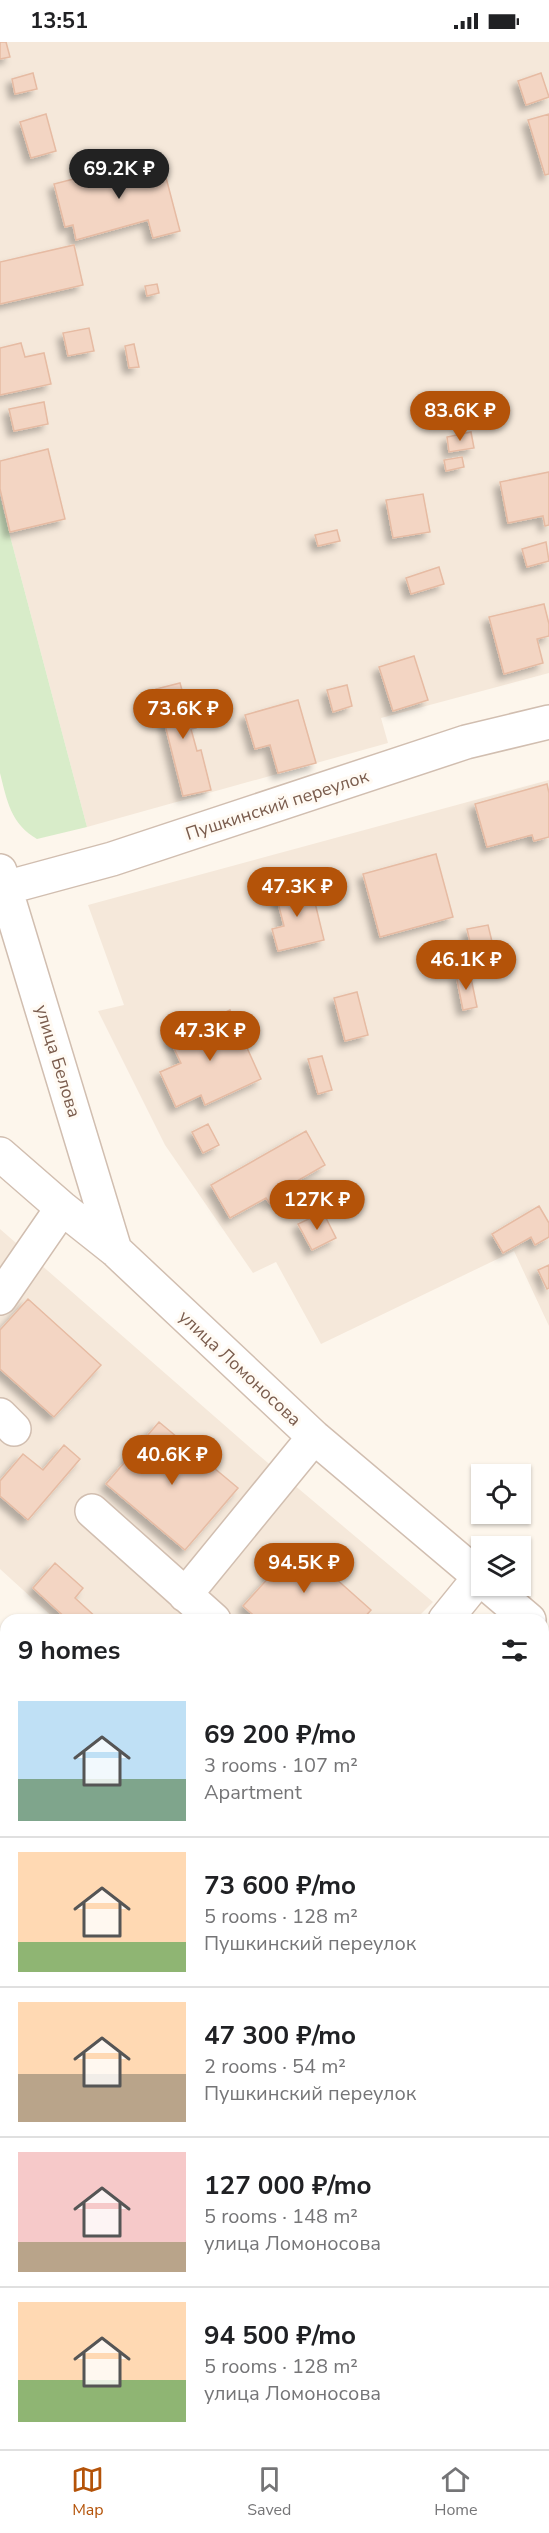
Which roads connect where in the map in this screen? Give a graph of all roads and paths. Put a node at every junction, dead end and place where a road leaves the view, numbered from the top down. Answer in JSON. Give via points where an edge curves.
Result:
{"nodes":[{"id":1,"x":549,"y":722,"type":"edge"},
{"id":2,"x":2,"y":880,"type":"edge"},
{"id":3,"x":0,"y":1154,"type":"edge"},
{"id":4,"x":62,"y":1208,"type":"junction"},
{"id":5,"x":116,"y":1251,"type":"junction"},
{"id":6,"x":0,"y":1298,"type":"edge"},
{"id":7,"x":314,"y":1437,"type":"junction"},
{"id":8,"x":92,"y":1511,"type":"dead end"},
{"id":9,"x":471,"y":1571,"type":"edge"},
{"id":10,"x":471,"y":1593,"type":"edge"},
{"id":11,"x":185,"y":1594,"type":"junction"},
{"id":12,"x":501,"y":1596,"type":"edge"},
{"id":13,"x":207,"y":1614,"type":"edge"},
{"id":14,"x":451,"y":1614,"type":"edge"},
{"id":15,"x":522,"y":1614,"type":"edge"}],
"edges":[{"from":1,"to":2,"type":"street","name":"Пушкинский переулок","via":[[466,742],[112,859]]},
{"from":2,"to":5,"type":"street","name":"улица Белова"},
{"from":3,"to":4,"type":"street","name":"улица Ломоносова"},
{"from":4,"to":5,"type":"street","name":"улица Ломоносова"},
{"from":4,"to":6,"type":"street"},
{"from":5,"to":7,"type":"street","name":"улица Ломоносова"},
{"from":7,"to":9,"type":"street","name":"улица Ломоносова"},
{"from":7,"to":11,"type":"street"},
{"from":8,"to":11,"type":"street"},
{"from":10,"to":14,"type":"street"},
{"from":11,"to":13,"type":"street"},
{"from":12,"to":15,"type":"street","name":"улица Ломоносова"}]}
